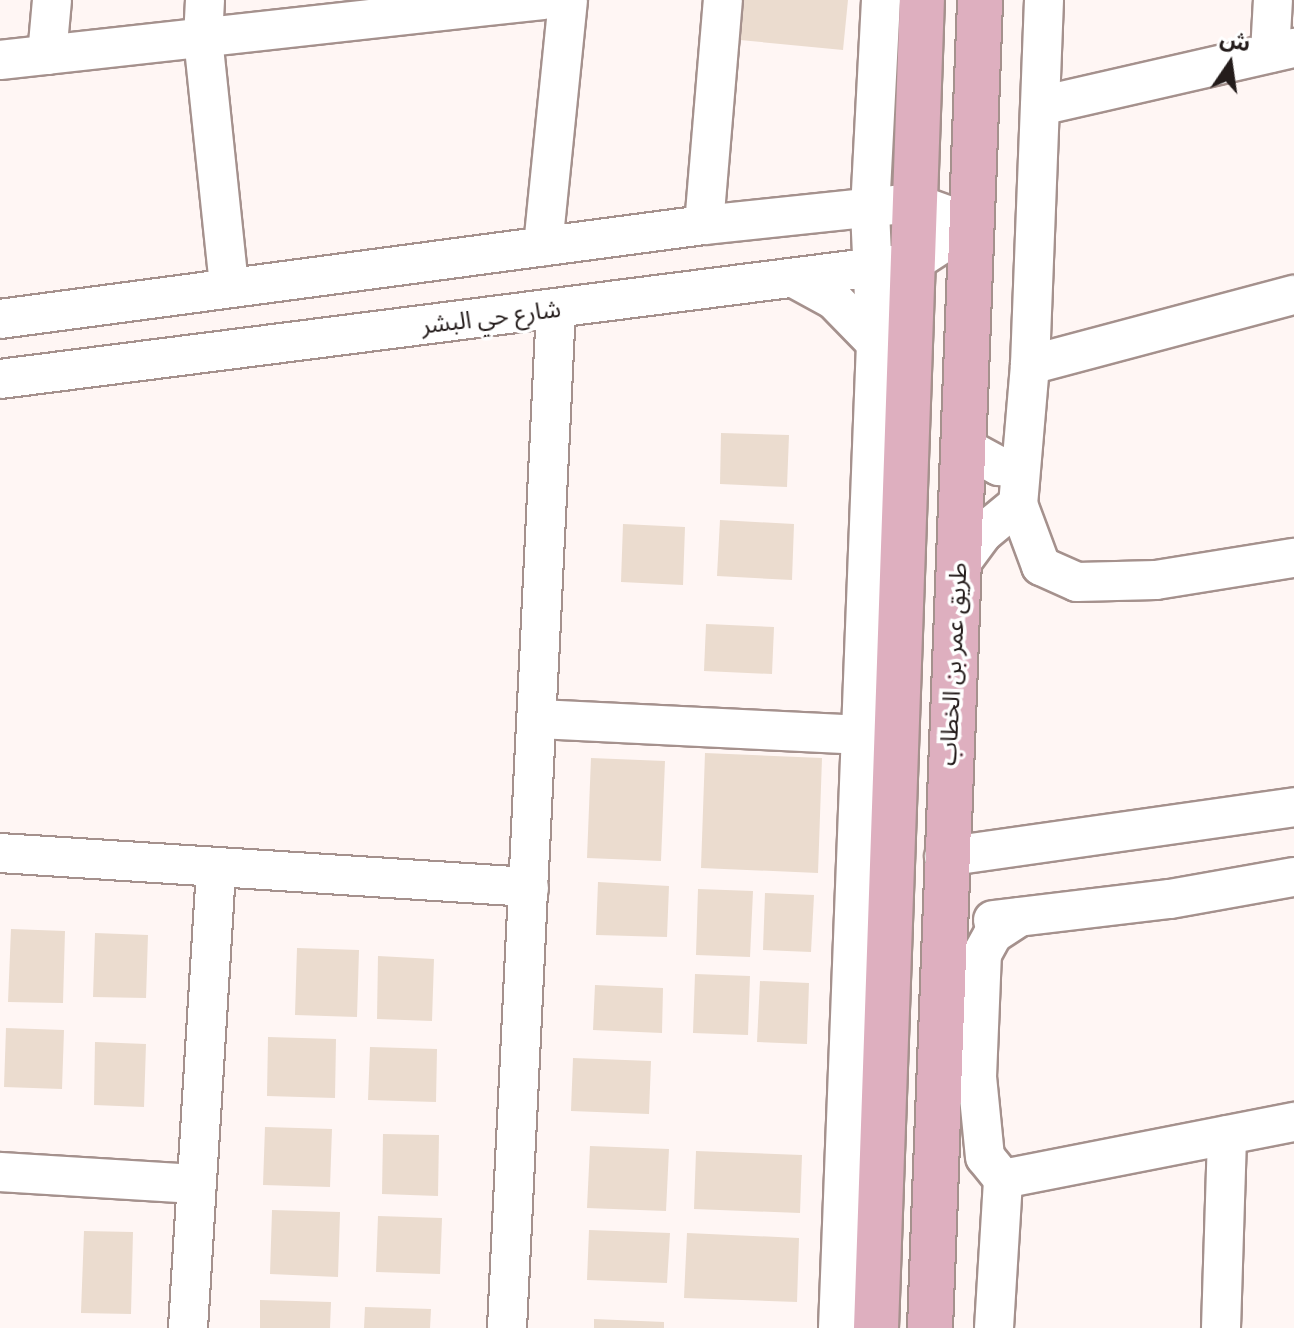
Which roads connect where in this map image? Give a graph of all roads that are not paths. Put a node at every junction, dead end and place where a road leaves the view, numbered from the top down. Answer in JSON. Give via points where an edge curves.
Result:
{"nodes":[{"id":1,"x":52,"y":0,"type":"edge"},
{"id":2,"x":205,"y":0,"type":"edge"},
{"id":3,"x":543,"y":0,"type":"edge"},
{"id":4,"x":568,"y":0,"type":"edge"},
{"id":5,"x":723,"y":0,"type":"edge"},
{"id":6,"x":881,"y":0,"type":"edge"},
{"id":7,"x":922,"y":0,"type":"edge"},
{"id":8,"x":980,"y":0,"type":"edge"},
{"id":9,"x":1044,"y":0,"type":"edge"},
{"id":10,"x":1273,"y":0,"type":"edge"},
{"id":11,"x":352,"y":11,"type":"edge"},
{"id":12,"x":203,"y":38,"type":"junction"},
{"id":13,"x":1282,"y":50,"type":"edge"},
{"id":14,"x":47,"y":55,"type":"junction"},
{"id":15,"x":0,"y":60,"type":"edge"},
{"id":16,"x":1040,"y":106,"type":"junction"},
{"id":17,"x":914,"y":203,"type":"junction"},
{"id":18,"x":870,"y":210,"type":"junction"},
{"id":19,"x":972,"y":224,"type":"junction"},
{"id":20,"x":704,"y":225,"type":"junction"},
{"id":21,"x":543,"y":246,"type":"junction"},
{"id":22,"x":914,"y":262,"type":"junction"},
{"id":23,"x":871,"y":268,"type":"junction"},
{"id":24,"x":794,"y":278,"type":"junction"},
{"id":25,"x":229,"y":287,"type":"junction"},
{"id":26,"x":1294,"y":295,"type":"edge"},
{"id":27,"x":556,"y":308,"type":"junction"},
{"id":28,"x":0,"y":319,"type":"edge"},
{"id":29,"x":876,"y":343,"type":"junction"},
{"id":30,"x":1030,"y":365,"type":"junction"},
{"id":31,"x":0,"y":379,"type":"edge"},
{"id":32,"x":962,"y":446,"type":"junction"},
{"id":33,"x":1019,"y":486,"type":"junction"},
{"id":34,"x":1294,"y":558,"type":"edge"},
{"id":35,"x":958,"y":567,"type":"junction"},
{"id":36,"x":537,"y":719,"type":"junction"},
{"id":37,"x":860,"y":735,"type":"junction"},
{"id":38,"x":1294,"y":807,"type":"edge"},
{"id":39,"x":0,"y":853,"type":"edge"},
{"id":40,"x":944,"y":857,"type":"junction"},
{"id":41,"x":216,"y":870,"type":"junction"},
{"id":42,"x":1294,"y":877,"type":"edge"},
{"id":43,"x":529,"y":887,"type":"junction"},
{"id":44,"x":1019,"y":917,"type":"junction"},
{"id":45,"x":943,"y":925,"type":"junction"},
{"id":46,"x":937,"y":1040,"type":"junction"},
{"id":47,"x":977,"y":1077,"type":"junction"},
{"id":48,"x":1294,"y":1122,"type":"edge"},
{"id":49,"x":1227,"y":1135,"type":"junction"},
{"id":50,"x":994,"y":1168,"type":"junction"},
{"id":51,"x":0,"y":1172,"type":"edge"},
{"id":52,"x":197,"y":1184,"type":"junction"},
{"id":53,"x":936,"y":1189,"type":"junction"},
{"id":54,"x":188,"y":1328,"type":"edge"},
{"id":55,"x":507,"y":1328,"type":"edge"},
{"id":56,"x":838,"y":1328,"type":"edge"},
{"id":57,"x":876,"y":1328,"type":"edge"},
{"id":58,"x":930,"y":1328,"type":"edge"},
{"id":59,"x":949,"y":1328,"type":"edge"},
{"id":60,"x":994,"y":1328,"type":"edge"},
{"id":61,"x":1221,"y":1328,"type":"edge"}],
"edges":[{"from":1,"to":14,"type":"street"},
{"from":2,"to":12,"type":"street"},
{"from":3,"to":11,"type":"street"},
{"from":4,"to":21,"type":"street"},
{"from":5,"to":20,"type":"street"},
{"from":6,"to":18,"type":"street"},
{"from":7,"to":17,"type":"main road","name":"طريق عمر بن الخطاب"},
{"from":8,"to":19,"type":"main road","name":"طريق عمر بن الخطاب"},
{"from":9,"to":16,"type":"street"},
{"from":10,"to":13,"type":"street"},
{"from":11,"to":12,"type":"street"},
{"from":12,"to":14,"type":"street"},
{"from":12,"to":25,"type":"street"},
{"from":13,"to":16,"type":"street"},
{"from":14,"to":15,"type":"street"},
{"from":16,"to":30,"type":"street"},
{"from":17,"to":18,"type":"street"},
{"from":17,"to":19,"type":"street"},
{"from":17,"to":22,"type":"main road","name":"طريق عمر بن الخطاب"},
{"from":18,"to":20,"type":"street"},
{"from":18,"to":23,"type":"street"},
{"from":19,"to":22,"type":"street","name":"شارع حي البشر"},
{"from":19,"to":32,"type":"main road","name":"طريق عمر بن الخطاب"},
{"from":20,"to":21,"type":"street"},
{"from":21,"to":25,"type":"street"},
{"from":22,"to":23,"type":"street","name":"شارع حي البشر"},
{"from":22,"to":29,"type":"street","via":[[885,302]]},
{"from":22,"to":57,"type":"main road","name":"طريق عمر بن الخطاب"},
{"from":23,"to":24,"type":"street","name":"شارع حي البشر"},
{"from":23,"to":29,"type":"street"},
{"from":24,"to":27,"type":"street","name":"شارع حي البشر"},
{"from":24,"to":29,"type":"street","via":[[834,300]]},
{"from":25,"to":28,"type":"street"},
{"from":26,"to":30,"type":"street"},
{"from":27,"to":31,"type":"street","name":"شارع حي البشر"},
{"from":27,"to":36,"type":"street"},
{"from":29,"to":37,"type":"street"},
{"from":30,"to":33,"type":"street"},
{"from":32,"to":33,"type":"street","via":[[999,466]]},
{"from":32,"to":35,"type":"main road","name":"طريق عمر بن الخطاب"},
{"from":33,"to":34,"type":"street","via":[[1041,566],[1077,582],[1156,580]]},
{"from":33,"to":35,"type":"street"},
{"from":35,"to":40,"type":"main road","name":"طريق عمر بن الخطاب"},
{"from":36,"to":37,"type":"street"},
{"from":36,"to":43,"type":"street"},
{"from":37,"to":56,"type":"street"},
{"from":38,"to":40,"type":"street"},
{"from":39,"to":41,"type":"street"},
{"from":40,"to":45,"type":"main road","name":"طريق عمر بن الخطاب"},
{"from":41,"to":43,"type":"street"},
{"from":41,"to":52,"type":"street"},
{"from":42,"to":44,"type":"street"},
{"from":43,"to":55,"type":"street"},
{"from":44,"to":45,"type":"street"},
{"from":44,"to":47,"type":"street","via":[[993,934],[982,954]]},
{"from":45,"to":46,"type":"main road","name":"طريق عمر بن الخطاب"},
{"from":46,"to":47,"type":"street"},
{"from":46,"to":53,"type":"main road","name":"طريق عمر بن الخطاب"},
{"from":47,"to":50,"type":"street"},
{"from":48,"to":49,"type":"street"},
{"from":49,"to":50,"type":"street"},
{"from":49,"to":61,"type":"street"},
{"from":50,"to":53,"type":"street"},
{"from":50,"to":60,"type":"street"},
{"from":51,"to":52,"type":"street"},
{"from":52,"to":54,"type":"street"},
{"from":53,"to":58,"type":"main road","name":"طريق عمر بن الخطاب"},
{"from":53,"to":59,"type":"street"}]}
